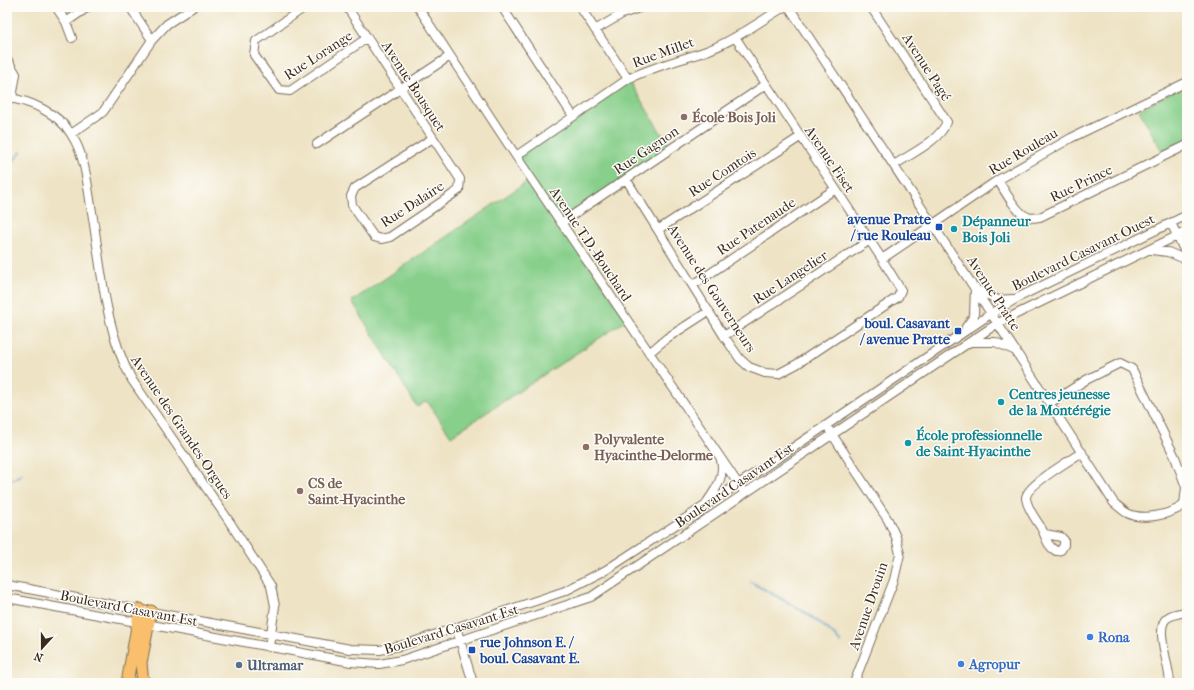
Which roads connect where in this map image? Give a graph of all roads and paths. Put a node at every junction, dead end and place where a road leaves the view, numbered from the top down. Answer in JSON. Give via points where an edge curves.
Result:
{"nodes":[{"id":1,"x":56,"y":7,"type":"edge"},
{"id":2,"x":88,"y":7,"type":"edge"},
{"id":3,"x":130,"y":7,"type":"edge"},
{"id":4,"x":193,"y":7,"type":"edge"},
{"id":5,"x":305,"y":7,"type":"edge"},
{"id":6,"x":346,"y":7,"type":"edge"},
{"id":7,"x":418,"y":7,"type":"edge"},
{"id":8,"x":502,"y":7,"type":"edge"},
{"id":9,"x":580,"y":7,"type":"edge"},
{"id":10,"x":640,"y":7,"type":"edge"},
{"id":11,"x":784,"y":7,"type":"edge"},
{"id":12,"x":789,"y":7,"type":"edge"},
{"id":13,"x":871,"y":7,"type":"edge"},
{"id":14,"x":66,"y":22,"type":"junction"},
{"id":15,"x":595,"y":30,"type":"junction"},
{"id":16,"x":735,"y":37,"type":"junction"},
{"id":17,"x":72,"y":38,"type":"dead end"},
{"id":18,"x":367,"y":38,"type":"junction"},
{"id":19,"x":152,"y":40,"type":"junction"},
{"id":20,"x":450,"y":56,"type":"junction"},
{"id":21,"x":7,"y":59,"type":"edge"},
{"id":22,"x":628,"y":79,"type":"junction"},
{"id":23,"x":1187,"y":82,"type":"edge"},
{"id":24,"x":765,"y":85,"type":"junction"},
{"id":25,"x":401,"y":88,"type":"junction"},
{"id":26,"x":10,"y":98,"type":"edge"},
{"id":27,"x":573,"y":116,"type":"junction"},
{"id":28,"x":71,"y":134,"type":"junction"},
{"id":29,"x":800,"y":137,"type":"junction"},
{"id":30,"x":433,"y":138,"type":"junction"},
{"id":31,"x":317,"y":144,"type":"dead end"},
{"id":32,"x":1187,"y":146,"type":"edge"},
{"id":33,"x":516,"y":156,"type":"junction"},
{"id":34,"x":894,"y":165,"type":"junction"},
{"id":35,"x":460,"y":179,"type":"joint"},
{"id":36,"x":626,"y":179,"type":"junction"},
{"id":37,"x":998,"y":180,"type":"junction"},
{"id":38,"x":835,"y":189,"type":"junction"},
{"id":39,"x":1187,"y":215,"type":"edge"},
{"id":40,"x":561,"y":223,"type":"junction"},
{"id":41,"x":933,"y":223,"type":"junction"},
{"id":42,"x":1171,"y":223,"type":"junction"},
{"id":43,"x":658,"y":229,"type":"junction"},
{"id":44,"x":1187,"y":231,"type":"edge"},
{"id":45,"x":1177,"y":236,"type":"junction"},
{"id":46,"x":870,"y":240,"type":"junction"},
{"id":47,"x":1148,"y":250,"type":"junction"},
{"id":48,"x":1187,"y":256,"type":"edge"},
{"id":49,"x":882,"y":259,"type":"junction"},
{"id":50,"x":1187,"y":260,"type":"edge"},
{"id":51,"x":693,"y":285,"type":"junction"},
{"id":52,"x":975,"y":286,"type":"junction"},
{"id":53,"x":898,"y":297,"type":"joint"},
{"id":54,"x":1019,"y":297,"type":"junction"},
{"id":55,"x":709,"y":311,"type":"junction"},
{"id":56,"x":992,"y":313,"type":"junction"},
{"id":57,"x":998,"y":323,"type":"junction"},
{"id":58,"x":963,"y":331,"type":"junction"},
{"id":59,"x":724,"y":336,"type":"junction"},
{"id":60,"x":972,"y":342,"type":"junction"},
{"id":61,"x":1016,"y":351,"type":"junction"},
{"id":62,"x":649,"y":353,"type":"junction"},
{"id":63,"x":1050,"y":403,"type":"junction"},
{"id":64,"x":826,"y":425,"type":"junction"},
{"id":65,"x":832,"y":434,"type":"junction"},
{"id":66,"x":1082,"y":452,"type":"junction"},
{"id":67,"x":720,"y":457,"type":"junction"},
{"id":68,"x":738,"y":484,"type":"junction"},
{"id":69,"x":745,"y":493,"type":"junction"},
{"id":70,"x":705,"y":506,"type":"junction"},
{"id":71,"x":1045,"y":534,"type":"dead end"},
{"id":72,"x":7,"y":584,"type":"edge"},
{"id":73,"x":7,"y":598,"type":"edge"},
{"id":74,"x":146,"y":610,"type":"junction"},
{"id":75,"x":1187,"y":612,"type":"edge"},
{"id":76,"x":143,"y":624,"type":"junction"},
{"id":77,"x":456,"y":627,"type":"junction"},
{"id":78,"x":271,"y":634,"type":"junction"},
{"id":79,"x":460,"y":641,"type":"junction"},
{"id":80,"x":269,"y":647,"type":"junction"},
{"id":81,"x":127,"y":683,"type":"edge"},
{"id":82,"x":143,"y":683,"type":"edge"},
{"id":83,"x":473,"y":683,"type":"edge"},
{"id":84,"x":854,"y":683,"type":"edge"},
{"id":85,"x":1170,"y":683,"type":"edge"}],
"edges":[{"from":1,"to":14,"type":"street"},
{"from":2,"to":14,"type":"street"},
{"from":3,"to":19,"type":"street"},
{"from":4,"to":19,"type":"street","via":[[167,24]]},
{"from":5,"to":18,"type":"street","name":"Rue Lorange","via":[[256,41],[254,55],[279,90],[290,91]]},
{"from":6,"to":18,"type":"street","name":"Avenue Bousquet"},
{"from":7,"to":20,"type":"street","name":"Avenue T.D.-Bouchard"},
{"from":8,"to":27,"type":"street"},
{"from":9,"to":15,"type":"street"},
{"from":10,"to":15,"type":"street"},
{"from":11,"to":16,"type":"street","name":"Rue Millet"},
{"from":12,"to":34,"type":"street","name":"Avenue Pratte"},
{"from":13,"to":34,"type":"street","name":"Avenue Pagé","via":[[947,122],[943,131],[934,139]]},
{"from":14,"to":17,"type":"street"},
{"from":15,"to":22,"type":"street"},
{"from":16,"to":22,"type":"street","name":"Rue Millet","via":[[710,49],[648,69]]},
{"from":16,"to":24,"type":"street","name":"Avenue Fiset"},
{"from":18,"to":25,"type":"street","name":"Avenue Bousquet"},
{"from":19,"to":28,"type":"street","via":[[103,112]]},
{"from":20,"to":25,"type":"street"},
{"from":20,"to":33,"type":"street","name":"Avenue T.D.-Bouchard"},
{"from":21,"to":26,"type":"street","via":[[16,74]]},
{"from":22,"to":27,"type":"street","name":"Rue Millet"},
{"from":23,"to":37,"type":"street","name":"Rue Rouleau","via":[[1071,138]]},
{"from":24,"to":29,"type":"street","name":"Avenue Fiset"},
{"from":24,"to":36,"type":"street","name":"Rue Gagnon"},
{"from":25,"to":30,"type":"street","name":"Avenue Bousquet"},
{"from":25,"to":31,"type":"street"},
{"from":26,"to":28,"type":"street","name":"Avenue des Grandes-Orgues","via":[[33,104],[50,114]]},
{"from":27,"to":33,"type":"street","name":"Rue Millet"},
{"from":28,"to":78,"type":"street","name":"Avenue des Grandes-Orgues","via":[[85,166],[110,322],[121,360],[267,578],[274,593],[276,606]]},
{"from":29,"to":38,"type":"street","name":"Avenue Fiset"},
{"from":29,"to":43,"type":"street","name":"Rue Comtois"},
{"from":30,"to":35,"type":"street","name":"Avenue Bousquet"},
{"from":30,"to":35,"type":"street","name":"Rue Dalaire","via":[[355,188],[351,196],[352,205],[374,237],[381,239],[390,236],[459,190]]},
{"from":32,"to":37,"type":"street","name":"Rue Prince","via":[[1040,217],[1025,216]]},
{"from":33,"to":40,"type":"street","name":"Avenue T.D.-Bouchard"},
{"from":34,"to":41,"type":"street","name":"Avenue Pratte"},
{"from":36,"to":40,"type":"street","name":"Rue Gagnon"},
{"from":36,"to":43,"type":"street","name":"Avenue des Gouverneurs"},
{"from":37,"to":41,"type":"street","name":"Rue Rouleau"},
{"from":38,"to":46,"type":"street","name":"Avenue Fiset"},
{"from":38,"to":51,"type":"street","name":"Rue Patenaude"},
{"from":39,"to":42,"type":"street","name":"Boulevard Casavant Ouest"},
{"from":40,"to":62,"type":"street","name":"Avenue T.D.-Bouchard"},
{"from":41,"to":49,"type":"street","name":"Rue Rouleau"},
{"from":41,"to":52,"type":"street","name":"Avenue Pratte"},
{"from":42,"to":45,"type":"street"},
{"from":42,"to":54,"type":"street","name":"Boulevard Casavant Ouest"},
{"from":43,"to":51,"type":"street","name":"Avenue des Gouverneurs"},
{"from":44,"to":45,"type":"street","name":"Boulevard Casavant Ouest"},
{"from":45,"to":47,"type":"street","name":"Boulevard Casavant Ouest"},
{"from":45,"to":48,"type":"street"},
{"from":46,"to":49,"type":"street","name":"Avenue Fiset"},
{"from":46,"to":59,"type":"street","name":"Rue Langelier"},
{"from":47,"to":50,"type":"street","via":[[1168,252]]},
{"from":47,"to":57,"type":"street","name":"Boulevard Casavant Ouest"},
{"from":49,"to":53,"type":"street","name":"Avenue Fiset","via":[[901,290]]},
{"from":51,"to":55,"type":"street","name":"Avenue des Gouverneurs"},
{"from":52,"to":54,"type":"street","via":[[984,294],[998,300]]},
{"from":52,"to":56,"type":"street","name":"Avenue Pratte"},
{"from":52,"to":58,"type":"street","via":[[974,316]]},
{"from":53,"to":59,"type":"street","name":"Avenue des Gouverneurs","via":[[778,374],[765,373],[749,367]]},
{"from":54,"to":56,"type":"street","name":"Boulevard Casavant Ouest"},
{"from":55,"to":59,"type":"street","name":"Avenue des Gouverneurs"},
{"from":55,"to":62,"type":"street"},
{"from":56,"to":57,"type":"street","name":"Avenue Pratte"},
{"from":56,"to":58,"type":"street","name":"Boulevard Casavant Est"},
{"from":57,"to":60,"type":"street","name":"Boulevard Casavant Est"},
{"from":57,"to":61,"type":"street","name":"Avenue Pratte"},
{"from":58,"to":64,"type":"street","name":"Boulevard Casavant Est"},
{"from":60,"to":61,"type":"street","via":[[995,342]]},
{"from":60,"to":65,"type":"street","name":"Boulevard Casavant Est"},
{"from":61,"to":63,"type":"street","name":"Avenue Pratte"},
{"from":62,"to":67,"type":"street","name":"Avenue T.D.-Bouchard"},
{"from":63,"to":66,"type":"street","name":"Avenue Pratte"},
{"from":63,"to":66,"type":"street","name":"Avenue Pratte","via":[[1086,380],[1120,363],[1132,369],[1175,457],[1187,493],[1184,505],[1175,512],[1146,517],[1125,512],[1114,503]]},
{"from":64,"to":65,"type":"street"},
{"from":64,"to":68,"type":"street","name":"Boulevard Casavant Est"},
{"from":65,"to":69,"type":"street","name":"Boulevard Casavant Est"},
{"from":65,"to":84,"type":"street","name":"Avenue Drouin","via":[[888,520],[900,554],[894,580]]},
{"from":66,"to":71,"type":"street","via":[[1027,492],[1029,508]]},
{"from":67,"to":68,"type":"street","name":"Avenue T.D.-Bouchard"},
{"from":67,"to":70,"type":"street","via":[[720,484]]},
{"from":68,"to":69,"type":"street","name":"Avenue T.D.-Bouchard"},
{"from":68,"to":70,"type":"street","name":"Boulevard Casavant Est"},
{"from":69,"to":79,"type":"street","name":"Boulevard Casavant Est","via":[[591,597]]},
{"from":70,"to":77,"type":"street","name":"Boulevard Casavant Est","via":[[606,570],[565,591]]},
{"from":72,"to":74,"type":"street","name":"Boulevard Casavant Est"},
{"from":73,"to":76,"type":"street","name":"Boulevard Casavant Est"},
{"from":74,"to":76,"type":"highway"},
{"from":74,"to":78,"type":"street","name":"Boulevard Casavant Est"},
{"from":75,"to":85,"type":"street","via":[[1169,616],[1163,625]]},
{"from":76,"to":80,"type":"street","name":"Boulevard Casavant Est"},
{"from":76,"to":81,"type":"highway"},
{"from":76,"to":82,"type":"highway"},
{"from":77,"to":78,"type":"street","name":"Boulevard Casavant Est","via":[[394,648],[374,650],[345,648]]},
{"from":77,"to":79,"type":"street"},
{"from":78,"to":80,"type":"street","name":"Avenue des Grandes-Orgues"},
{"from":79,"to":80,"type":"street","name":"Boulevard Casavant Est","via":[[402,660],[373,664]]},
{"from":79,"to":83,"type":"street"}]}
